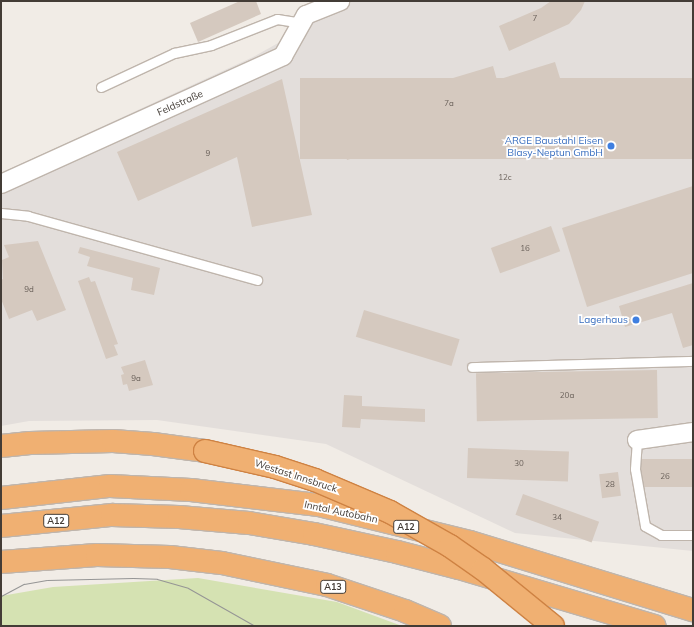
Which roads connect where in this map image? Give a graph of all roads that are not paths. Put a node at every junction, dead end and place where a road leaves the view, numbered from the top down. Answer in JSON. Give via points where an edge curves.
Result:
{"nodes":[{"id":1,"x":340,"y":1,"type":"edge"},
{"id":2,"x":301,"y":23,"type":"junction"},
{"id":3,"x":101,"y":87,"type":"dead end"},
{"id":4,"x":1,"y":184,"type":"edge"},
{"id":5,"x":1,"y":213,"type":"edge"},
{"id":6,"x":257,"y":280,"type":"dead end"},
{"id":7,"x":693,"y":361,"type":"edge"},
{"id":8,"x":472,"y":367,"type":"dead end"},
{"id":9,"x":693,"y":432,"type":"edge"},
{"id":10,"x":637,"y":440,"type":"joint"},
{"id":11,"x":1,"y":446,"type":"edge"},
{"id":12,"x":1,"y":498,"type":"edge"},
{"id":13,"x":1,"y":526,"type":"edge"},
{"id":14,"x":693,"y":535,"type":"edge"},
{"id":15,"x":1,"y":562,"type":"edge"},
{"id":16,"x":693,"y":610,"type":"edge"},
{"id":17,"x":440,"y":626,"type":"edge"},
{"id":18,"x":553,"y":626,"type":"edge"},
{"id":19,"x":655,"y":626,"type":"edge"}],
"edges":[{"from":1,"to":2,"type":"street","name":"Feldstraße","via":[[306,15]]},
{"from":2,"to":3,"type":"lane","via":[[277,19],[211,45],[174,53]]},
{"from":2,"to":4,"type":"street","name":"Feldstraße","via":[[283,56]]},
{"from":5,"to":6,"type":"lane","via":[[28,216]]},
{"from":7,"to":8,"type":"lane"},
{"from":9,"to":10,"type":"street"},
{"from":10,"to":14,"type":"lane","via":[[635,469],[645,526],[661,535]]},
{"from":11,"to":18,"type":"highway","name":"Westast Innsbruck","bridge":true,"via":[[78,441],[153,444],[236,457],[308,478],[390,512],[450,546],[517,595]]},
{"from":12,"to":16,"type":"highway","name":"Inntal Autobahn","number":"A12","via":[[110,486],[191,490],[319,505],[470,542]]},
{"from":13,"to":19,"type":"highway","number":"A12","via":[[112,515],[249,523],[396,552]]},
{"from":15,"to":17,"type":"highway","number":"A13","via":[[97,555],[170,557],[222,563],[327,585],[405,610]]}]}
